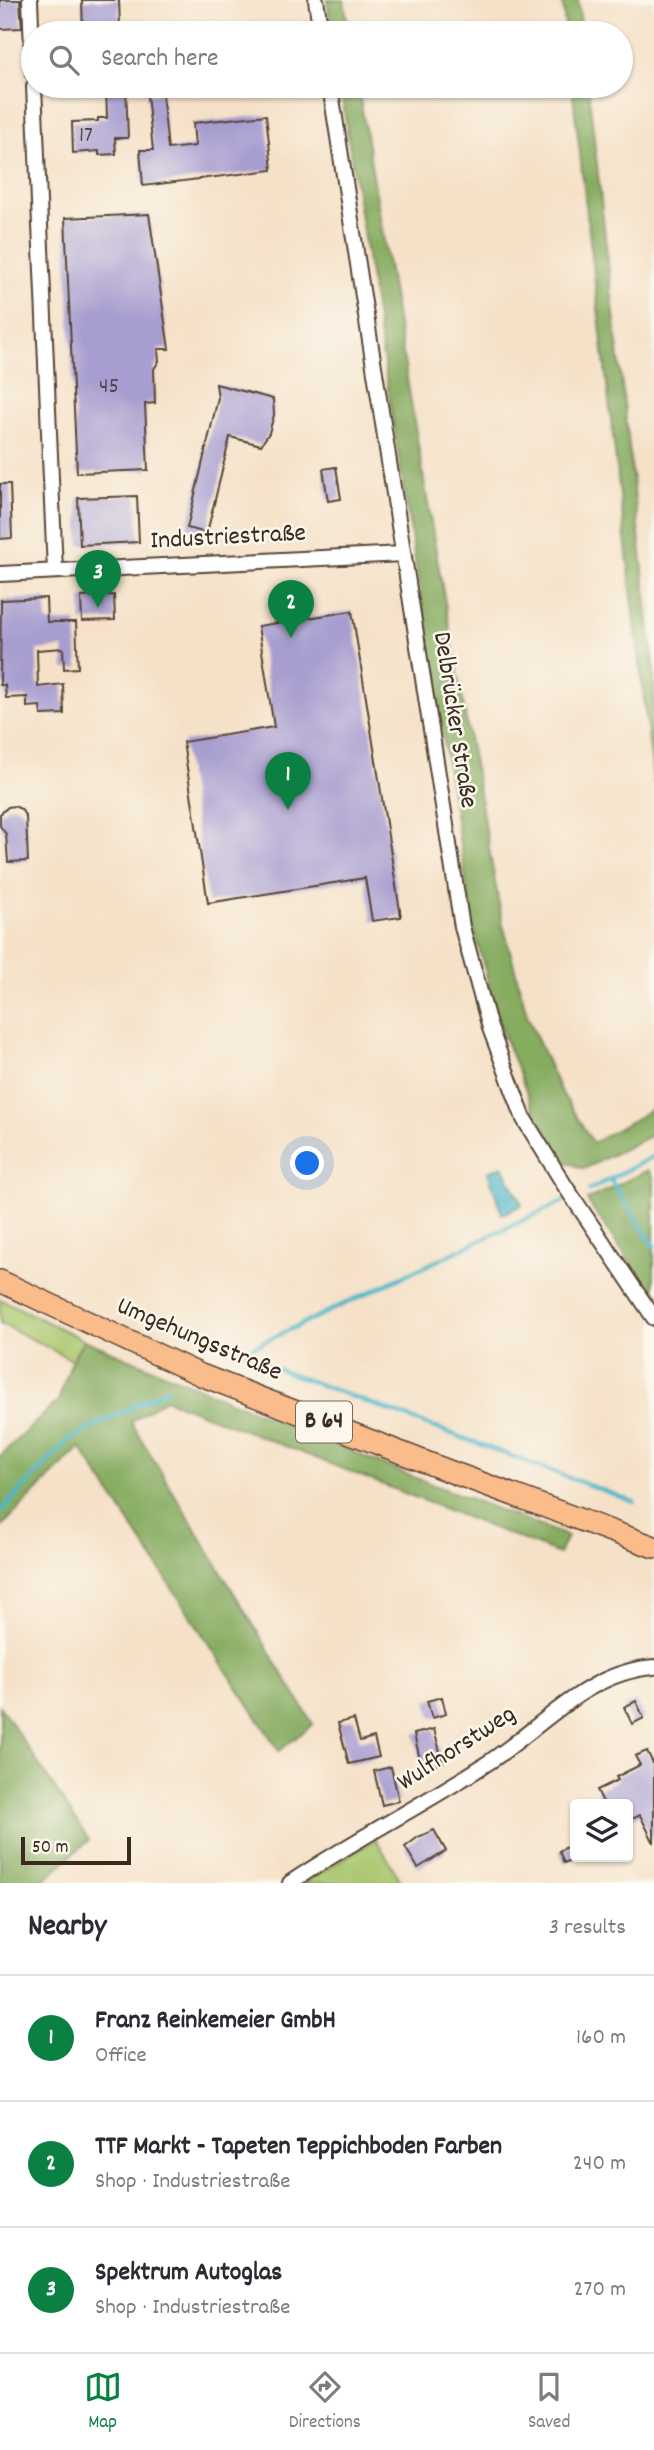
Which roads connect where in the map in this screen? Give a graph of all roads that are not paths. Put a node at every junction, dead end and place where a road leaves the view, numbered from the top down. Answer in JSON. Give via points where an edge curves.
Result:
{"nodes":[{"id":1,"x":30,"y":0,"type":"edge"},
{"id":2,"x":316,"y":0,"type":"edge"},
{"id":3,"x":31,"y":21,"type":"edge"},
{"id":4,"x":319,"y":21,"type":"edge"},
{"id":5,"x":35,"y":98,"type":"edge"},
{"id":6,"x":332,"y":98,"type":"edge"},
{"id":7,"x":403,"y":554,"type":"junction"},
{"id":8,"x":55,"y":571,"type":"junction"},
{"id":9,"x":0,"y":574,"type":"edge"},
{"id":10,"x":0,"y":1281,"type":"edge"},
{"id":11,"x":654,"y":1318,"type":"edge"},
{"id":12,"x":654,"y":1547,"type":"edge"},
{"id":13,"x":654,"y":1667,"type":"edge"},
{"id":14,"x":290,"y":1883,"type":"edge"}],
"edges":[{"from":1,"to":3,"type":"street"},
{"from":2,"to":4,"type":"street"},
{"from":5,"to":8,"type":"street"},
{"from":6,"to":7,"type":"street","name":"Delbrücker Straße"},
{"from":7,"to":8,"type":"street","name":"Industriestraße"},
{"from":7,"to":11,"type":"street","name":"Delbrücker Straße","via":[[463,927],[490,1028],[524,1119]]},
{"from":8,"to":9,"type":"street","name":"Industriestraße"},
{"from":10,"to":12,"type":"main road","name":"Umgehungsstraße","number":"B 64","via":[[201,1375]]},
{"from":13,"to":14,"type":"street","name":"Wulfhorstweg","via":[[606,1678],[488,1763]]}]}
